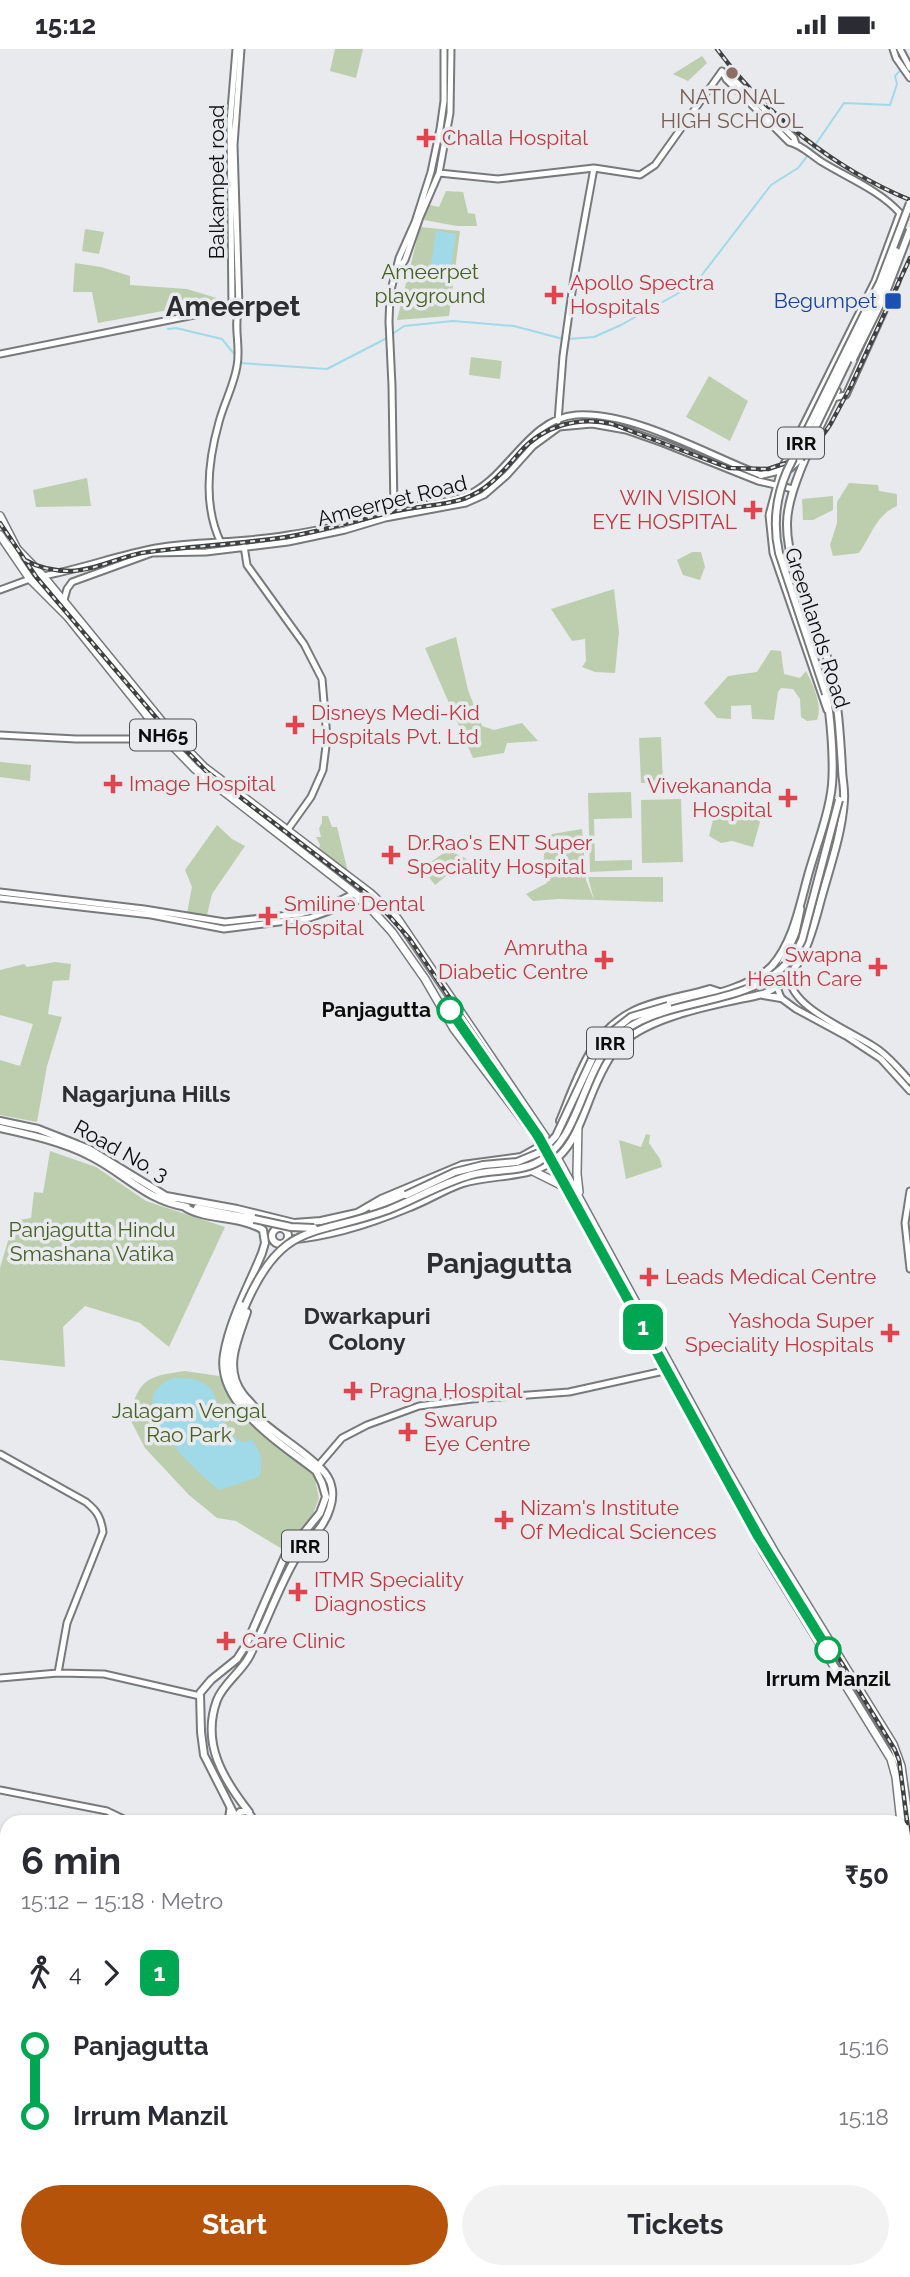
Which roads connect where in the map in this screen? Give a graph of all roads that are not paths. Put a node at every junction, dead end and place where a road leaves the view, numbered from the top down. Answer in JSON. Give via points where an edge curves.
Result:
{"nodes":[{"id":1,"x":236,"y":49,"type":"edge"},
{"id":2,"x":242,"y":49,"type":"edge"},
{"id":3,"x":444,"y":49,"type":"edge"},
{"id":4,"x":451,"y":49,"type":"edge"},
{"id":5,"x":893,"y":49,"type":"edge"},
{"id":6,"x":900,"y":49,"type":"edge"},
{"id":7,"x":910,"y":68,"type":"edge"},
{"id":8,"x":910,"y":78,"type":"edge"},
{"id":9,"x":594,"y":168,"type":"junction"},
{"id":10,"x":439,"y":173,"type":"junction"},
{"id":11,"x":910,"y":203,"type":"edge"},
{"id":12,"x":903,"y":223,"type":"junction"},
{"id":13,"x":910,"y":230,"type":"edge"},
{"id":14,"x":397,"y":271,"type":"junction"},
{"id":15,"x":878,"y":275,"type":"junction"},
{"id":16,"x":236,"y":307,"type":"junction"},
{"id":17,"x":0,"y":354,"type":"edge"},
{"id":18,"x":835,"y":395,"type":"junction"},
{"id":19,"x":557,"y":418,"type":"junction"},
{"id":20,"x":559,"y":427,"type":"junction"},
{"id":21,"x":781,"y":470,"type":"junction"},
{"id":22,"x":761,"y":475,"type":"joint"},
{"id":23,"x":776,"y":485,"type":"junction"},
{"id":24,"x":793,"y":489,"type":"junction"},
{"id":25,"x":394,"y":512,"type":"junction"},
{"id":26,"x":0,"y":516,"type":"edge"},
{"id":27,"x":0,"y":535,"type":"edge"},
{"id":28,"x":244,"y":543,"type":"junction"},
{"id":29,"x":222,"y":546,"type":"junction"},
{"id":30,"x":791,"y":552,"type":"junction"},
{"id":31,"x":774,"y":557,"type":"junction"},
{"id":32,"x":43,"y":576,"type":"junction"},
{"id":33,"x":30,"y":579,"type":"junction"},
{"id":34,"x":0,"y":590,"type":"edge"},
{"id":35,"x":64,"y":600,"type":"junction"},
{"id":36,"x":829,"y":717,"type":"junction"},
{"id":37,"x":0,"y":735,"type":"edge"},
{"id":38,"x":166,"y":739,"type":"junction"},
{"id":39,"x":842,"y":772,"type":"junction"},
{"id":40,"x":211,"y":777,"type":"junction"},
{"id":41,"x":286,"y":832,"type":"junction"},
{"id":42,"x":0,"y":895,"type":"edge"},
{"id":43,"x":359,"y":896,"type":"junction"},
{"id":44,"x":801,"y":905,"type":"junction"},
{"id":45,"x":790,"y":974,"type":"junction"},
{"id":46,"x":777,"y":987,"type":"junction"},
{"id":47,"x":719,"y":992,"type":"junction"},
{"id":48,"x":755,"y":996,"type":"junction"},
{"id":49,"x":781,"y":998,"type":"junction"},
{"id":50,"x":587,"y":1058,"type":"junction"},
{"id":51,"x":496,"y":1065,"type":"junction"},
{"id":52,"x":604,"y":1067,"type":"junction"},
{"id":53,"x":486,"y":1072,"type":"junction"},
{"id":54,"x":910,"y":1081,"type":"edge"},
{"id":55,"x":910,"y":1091,"type":"edge"},
{"id":56,"x":0,"y":1121,"type":"edge"},
{"id":57,"x":578,"y":1123,"type":"junction"},
{"id":58,"x":0,"y":1128,"type":"edge"},
{"id":59,"x":537,"y":1133,"type":"junction"},
{"id":60,"x":553,"y":1135,"type":"junction"},
{"id":61,"x":544,"y":1144,"type":"junction"},
{"id":62,"x":530,"y":1154,"type":"junction"},
{"id":63,"x":557,"y":1157,"type":"junction"},
{"id":64,"x":550,"y":1163,"type":"junction"},
{"id":65,"x":533,"y":1171,"type":"junction"},
{"id":66,"x":564,"y":1188,"type":"junction"},
{"id":67,"x":910,"y":1191,"type":"edge"},
{"id":68,"x":580,"y":1198,"type":"junction"},
{"id":69,"x":183,"y":1206,"type":"junction"},
{"id":70,"x":357,"y":1213,"type":"junction"},
{"id":71,"x":262,"y":1215,"type":"junction"},
{"id":72,"x":271,"y":1217,"type":"junction"},
{"id":73,"x":307,"y":1223,"type":"junction"},
{"id":74,"x":320,"y":1228,"type":"junction"},
{"id":75,"x":261,"y":1229,"type":"junction"},
{"id":76,"x":284,"y":1229,"type":"junction"},
{"id":77,"x":272,"y":1235,"type":"junction"},
{"id":78,"x":306,"y":1238,"type":"junction"},
{"id":79,"x":285,"y":1242,"type":"junction"},
{"id":80,"x":261,"y":1254,"type":"junction"},
{"id":81,"x":278,"y":1256,"type":"junction"},
{"id":82,"x":910,"y":1269,"type":"edge"},
{"id":83,"x":664,"y":1371,"type":"junction"},
{"id":84,"x":260,"y":1419,"type":"junction"},
{"id":85,"x":0,"y":1454,"type":"edge"},
{"id":86,"x":318,"y":1466,"type":"junction"},
{"id":87,"x":743,"y":1505,"type":"junction"},
{"id":88,"x":233,"y":1663,"type":"junction"},
{"id":89,"x":226,"y":1669,"type":"junction"},
{"id":90,"x":240,"y":1670,"type":"junction"},
{"id":91,"x":58,"y":1674,"type":"junction"},
{"id":92,"x":234,"y":1677,"type":"junction"},
{"id":93,"x":0,"y":1678,"type":"edge"},
{"id":94,"x":203,"y":1687,"type":"junction"},
{"id":95,"x":183,"y":1692,"type":"junction"},
{"id":96,"x":200,"y":1696,"type":"junction"},
{"id":97,"x":880,"y":1730,"type":"junction"},
{"id":98,"x":0,"y":1790,"type":"edge"},
{"id":99,"x":229,"y":1801,"type":"junction"},
{"id":100,"x":249,"y":1813,"type":"junction"},
{"id":101,"x":115,"y":1815,"type":"edge"},
{"id":102,"x":228,"y":1815,"type":"edge"},
{"id":103,"x":236,"y":1815,"type":"edge"},
{"id":104,"x":240,"y":1815,"type":"edge"},
{"id":105,"x":252,"y":1815,"type":"edge"},
{"id":106,"x":900,"y":1815,"type":"edge"},
{"id":107,"x":908,"y":1815,"type":"edge"}],
"edges":[{"from":1,"to":16,"type":"street","name":"Balkampet road","via":[[230,122]]},
{"from":2,"to":16,"type":"street","name":"Balkampet road","via":[[234,145]]},
{"from":3,"to":14,"type":"street","via":[[440,129]]},
{"from":4,"to":10,"type":"street","via":[[450,113]]},
{"from":5,"to":8,"type":"street"},
{"from":6,"to":7,"type":"street"},
{"from":9,"to":10,"type":"street","via":[[498,179]]},
{"from":9,"to":15,"type":"street","name":"Greenlands Road","via":[[640,175],[655,165],[723,73],[789,142],[890,202],[900,213]]},
{"from":9,"to":19,"type":"street"},
{"from":10,"to":14,"type":"street"},
{"from":11,"to":12,"type":"main road","number":"IRR","bridge":true},
{"from":12,"to":21,"type":"main road","number":"IRR","bridge":true,"via":[[885,283],[800,459]]},
{"from":12,"to":36,"type":"main road","number":"IRR","bridge":true,"via":[[880,282],[787,471],[777,505],[780,558],[826,694]]},
{"from":13,"to":18,"type":"main road","number":"IRR","bridge":true,"via":[[885,295]]},
{"from":14,"to":25,"type":"street","via":[[389,322]]},
{"from":15,"to":18,"type":"street","via":[[897,282],[846,395]]},
{"from":15,"to":21,"type":"street","name":"Greenlands Road"},
{"from":16,"to":17,"type":"street"},
{"from":16,"to":29,"type":"street","name":"Balkampet road","via":[[237,366],[220,420],[208,486],[211,519]]},
{"from":18,"to":24,"type":"main road","name":"Greenlands Road","number":"IRR"},
{"from":19,"to":20,"type":"street"},
{"from":19,"to":22,"type":"street","via":[[595,415],[624,422]]},
{"from":19,"to":25,"type":"street","name":"Ameerpet Road","via":[[527,441],[480,490]]},
{"from":20,"to":23,"type":"street","via":[[592,424],[626,430]]},
{"from":20,"to":25,"type":"street","name":"Ameerpet Road","via":[[484,495],[466,503]]},
{"from":21,"to":22,"type":"main road"},
{"from":21,"to":23,"type":"street","name":"Greenlands Road"},
{"from":23,"to":24,"type":"street"},
{"from":23,"to":31,"type":"street","name":"Greenlands Road","number":"IRR","via":[[768,522]]},
{"from":24,"to":30,"type":"main road","name":"Greenlands Road","number":"IRR","via":[[787,527]]},
{"from":25,"to":28,"type":"street","name":"Ameerpet Road","via":[[345,530],[288,542]]},
{"from":26,"to":32,"type":"highway","number":"NH65","via":[[17,549]]},
{"from":27,"to":33,"type":"highway","number":"NH65"},
{"from":28,"to":29,"type":"street","name":"Ameerpet Road"},
{"from":28,"to":41,"type":"street","via":[[247,565],[304,644],[322,679],[327,738],[323,770],[311,797]]},
{"from":29,"to":32,"type":"street","name":"Ameerpet Road","via":[[155,548]]},
{"from":29,"to":35,"type":"street","name":"Ameerpet Road","via":[[206,552],[152,553],[72,582]]},
{"from":30,"to":31,"type":"main road"},
{"from":30,"to":39,"type":"main road","name":"Greenlands Road","number":"IRR","via":[[830,666]]},
{"from":31,"to":36,"type":"street","name":"Greenlands Road","number":"IRR"},
{"from":32,"to":35,"type":"highway","number":"NH65"},
{"from":33,"to":34,"type":"street"},
{"from":33,"to":38,"type":"highway","number":"NH65","via":[[68,617]]},
{"from":35,"to":40,"type":"highway","number":"NH65"},
{"from":36,"to":44,"type":"main road","name":"Greenlands Road","number":"IRR","via":[[832,784]]},
{"from":37,"to":38,"type":"street"},
{"from":38,"to":40,"type":"highway","number":"NH65","via":[[195,769]]},
{"from":39,"to":45,"type":"main road","name":"Greenlands Road","number":"IRR","via":[[844,801],[832,865],[808,945]]},
{"from":39,"to":74,"type":"main road","number":"IRR","bridge":true,"via":[[839,800],[802,940],[791,960],[773,977],[642,1020],[620,1033],[595,1066],[559,1145],[541,1160],[460,1178],[388,1210]]},
{"from":40,"to":41,"type":"highway","number":"NH65"},
{"from":40,"to":43,"type":"highway","number":"NH65"},
{"from":41,"to":51,"type":"highway","number":"NH65","via":[[397,918]]},
{"from":42,"to":43,"type":"street","via":[[224,929],[310,918]]},
{"from":43,"to":53,"type":"highway","number":"NH65","via":[[392,932]]},
{"from":44,"to":46,"type":"street","name":"Greenlands Road","number":"IRR"},
{"from":44,"to":47,"type":"main road","name":"Greenlands Road","number":"IRR","via":[[772,965],[753,979]]},
{"from":45,"to":46,"type":"main road","name":"Greenlands Road","number":"IRR"},
{"from":45,"to":54,"type":"street","via":[[794,992],[805,1004],[878,1049]]},
{"from":46,"to":48,"type":"main road","name":"Greenlands Road","number":"IRR"},
{"from":46,"to":49,"type":"street"},
{"from":47,"to":50,"type":"main road","name":"Greenlands Road","number":"IRR","via":[[710,989],[633,1011],[605,1031]]},
{"from":47,"to":70,"type":"main road","number":"IRR","bridge":true,"via":[[631,1017],[608,1035],[556,1136],[541,1152],[517,1162],[455,1172]]},
{"from":48,"to":49,"type":"main road"},
{"from":48,"to":52,"type":"main road","name":"Greenlands Road","number":"IRR","via":[[638,1029],[617,1047]]},
{"from":49,"to":55,"type":"street","via":[[881,1059]]},
{"from":50,"to":52,"type":"main road","number":"IRR"},
{"from":50,"to":60,"type":"main road","name":"Greenlands Road","number":"IRR"},
{"from":51,"to":53,"type":"highway"},
{"from":51,"to":59,"type":"highway","number":"NH65"},
{"from":52,"to":57,"type":"main road","name":"Greenlands Road","number":"IRR"},
{"from":53,"to":59,"type":"highway","number":"NH65"},
{"from":56,"to":71,"type":"main road","name":"Road No. 3","via":[[38,1129],[89,1149],[166,1196]]},
{"from":57,"to":63,"type":"main road","name":"Greenlands Road","number":"IRR"},
{"from":57,"to":68,"type":"highway"},
{"from":58,"to":69,"type":"main road","via":[[88,1155],[156,1199]]},
{"from":59,"to":60,"type":"highway"},
{"from":59,"to":61,"type":"highway","number":"NH65"},
{"from":59,"to":62,"type":"highway"},
{"from":60,"to":61,"type":"main road","name":"Greenlands Road","number":"IRR"},
{"from":61,"to":62,"type":"main road","number":"IRR"},
{"from":61,"to":63,"type":"highway","number":"NH65"},
{"from":61,"to":64,"type":"highway","number":"NH65"},
{"from":62,"to":70,"type":"main road","number":"IRR","via":[[462,1165]]},
{"from":63,"to":64,"type":"main road","number":"IRR"},
{"from":63,"to":68,"type":"highway","number":"NH65"},
{"from":64,"to":65,"type":"main road","number":"IRR"},
{"from":64,"to":66,"type":"highway","number":"NH65"},
{"from":65,"to":66,"type":"highway"},
{"from":65,"to":78,"type":"main road","number":"IRR","via":[[458,1184],[398,1212]]},
{"from":66,"to":83,"type":"highway","number":"NH65"},
{"from":67,"to":82,"type":"street","via":[[905,1224]]},
{"from":68,"to":87,"type":"highway","number":"NH65"},
{"from":69,"to":74,"type":"main road","bridge":true,"via":[[291,1227]]},
{"from":69,"to":75,"type":"main road"},
{"from":70,"to":73,"type":"main road","number":"IRR"},
{"from":71,"to":72,"type":"main road","name":"Road No. 3"},
{"from":71,"to":75,"type":"main road"},
{"from":72,"to":73,"type":"main road","name":"Road No. 3"},
{"from":72,"to":76,"type":"main road"},
{"from":73,"to":76,"type":"main road"},
{"from":74,"to":84,"type":"main road","number":"IRR","bridge":true,"via":[[292,1241],[265,1266],[234,1335],[228,1356],[234,1391]]},
{"from":75,"to":77,"type":"main road"},
{"from":75,"to":80,"type":"main road","number":"IRR"},
{"from":76,"to":77,"type":"main road","via":[[277,1228]]},
{"from":76,"to":79,"type":"main road"},
{"from":77,"to":79,"type":"main road","via":[[276,1243]]},
{"from":77,"to":80,"type":"main road"},
{"from":78,"to":79,"type":"main road","number":"IRR"},
{"from":78,"to":81,"type":"main road"},
{"from":79,"to":81,"type":"main road","number":"IRR"},
{"from":80,"to":88,"type":"main road","number":"IRR","via":[[224,1354],[225,1378],[234,1399],[252,1419],[316,1471],[326,1497],[313,1524],[285,1556],[254,1630]]},
{"from":81,"to":84,"type":"main road","number":"IRR","via":[[251,1300],[233,1362],[239,1389]]},
{"from":83,"to":86,"type":"street","via":[[569,1392],[419,1406],[342,1438]]},
{"from":83,"to":87,"type":"highway","number":"NH65"},
{"from":84,"to":86,"type":"main road","number":"IRR"},
{"from":85,"to":91,"type":"street","via":[[86,1502],[102,1521],[103,1532],[67,1623]]},
{"from":86,"to":90,"type":"main road","number":"IRR","via":[[332,1487],[330,1510],[295,1560]]},
{"from":87,"to":97,"type":"highway","number":"NH65"},
{"from":88,"to":89,"type":"main road","number":"IRR"},
{"from":88,"to":90,"type":"main road"},
{"from":89,"to":92,"type":"main road"},
{"from":89,"to":94,"type":"main road","number":"IRR"},
{"from":90,"to":92,"type":"main road","number":"IRR"},
{"from":91,"to":93,"type":"street"},
{"from":91,"to":95,"type":"street","via":[[104,1674]]},
{"from":92,"to":100,"type":"main road","number":"IRR","via":[[217,1699],[211,1731],[213,1752]]},
{"from":94,"to":95,"type":"street"},
{"from":94,"to":96,"type":"main road"},
{"from":95,"to":96,"type":"street"},
{"from":96,"to":99,"type":"main road","via":[[204,1755]]},
{"from":97,"to":106,"type":"highway","number":"NH65","via":[[894,1766]]},
{"from":97,"to":107,"type":"highway","number":"NH65","via":[[895,1747]]},
{"from":98,"to":101,"type":"street"},
{"from":99,"to":102,"type":"street"},
{"from":99,"to":103,"type":"main road"},
{"from":100,"to":104,"type":"main road"},
{"from":100,"to":105,"type":"main road","number":"IRR"}]}
